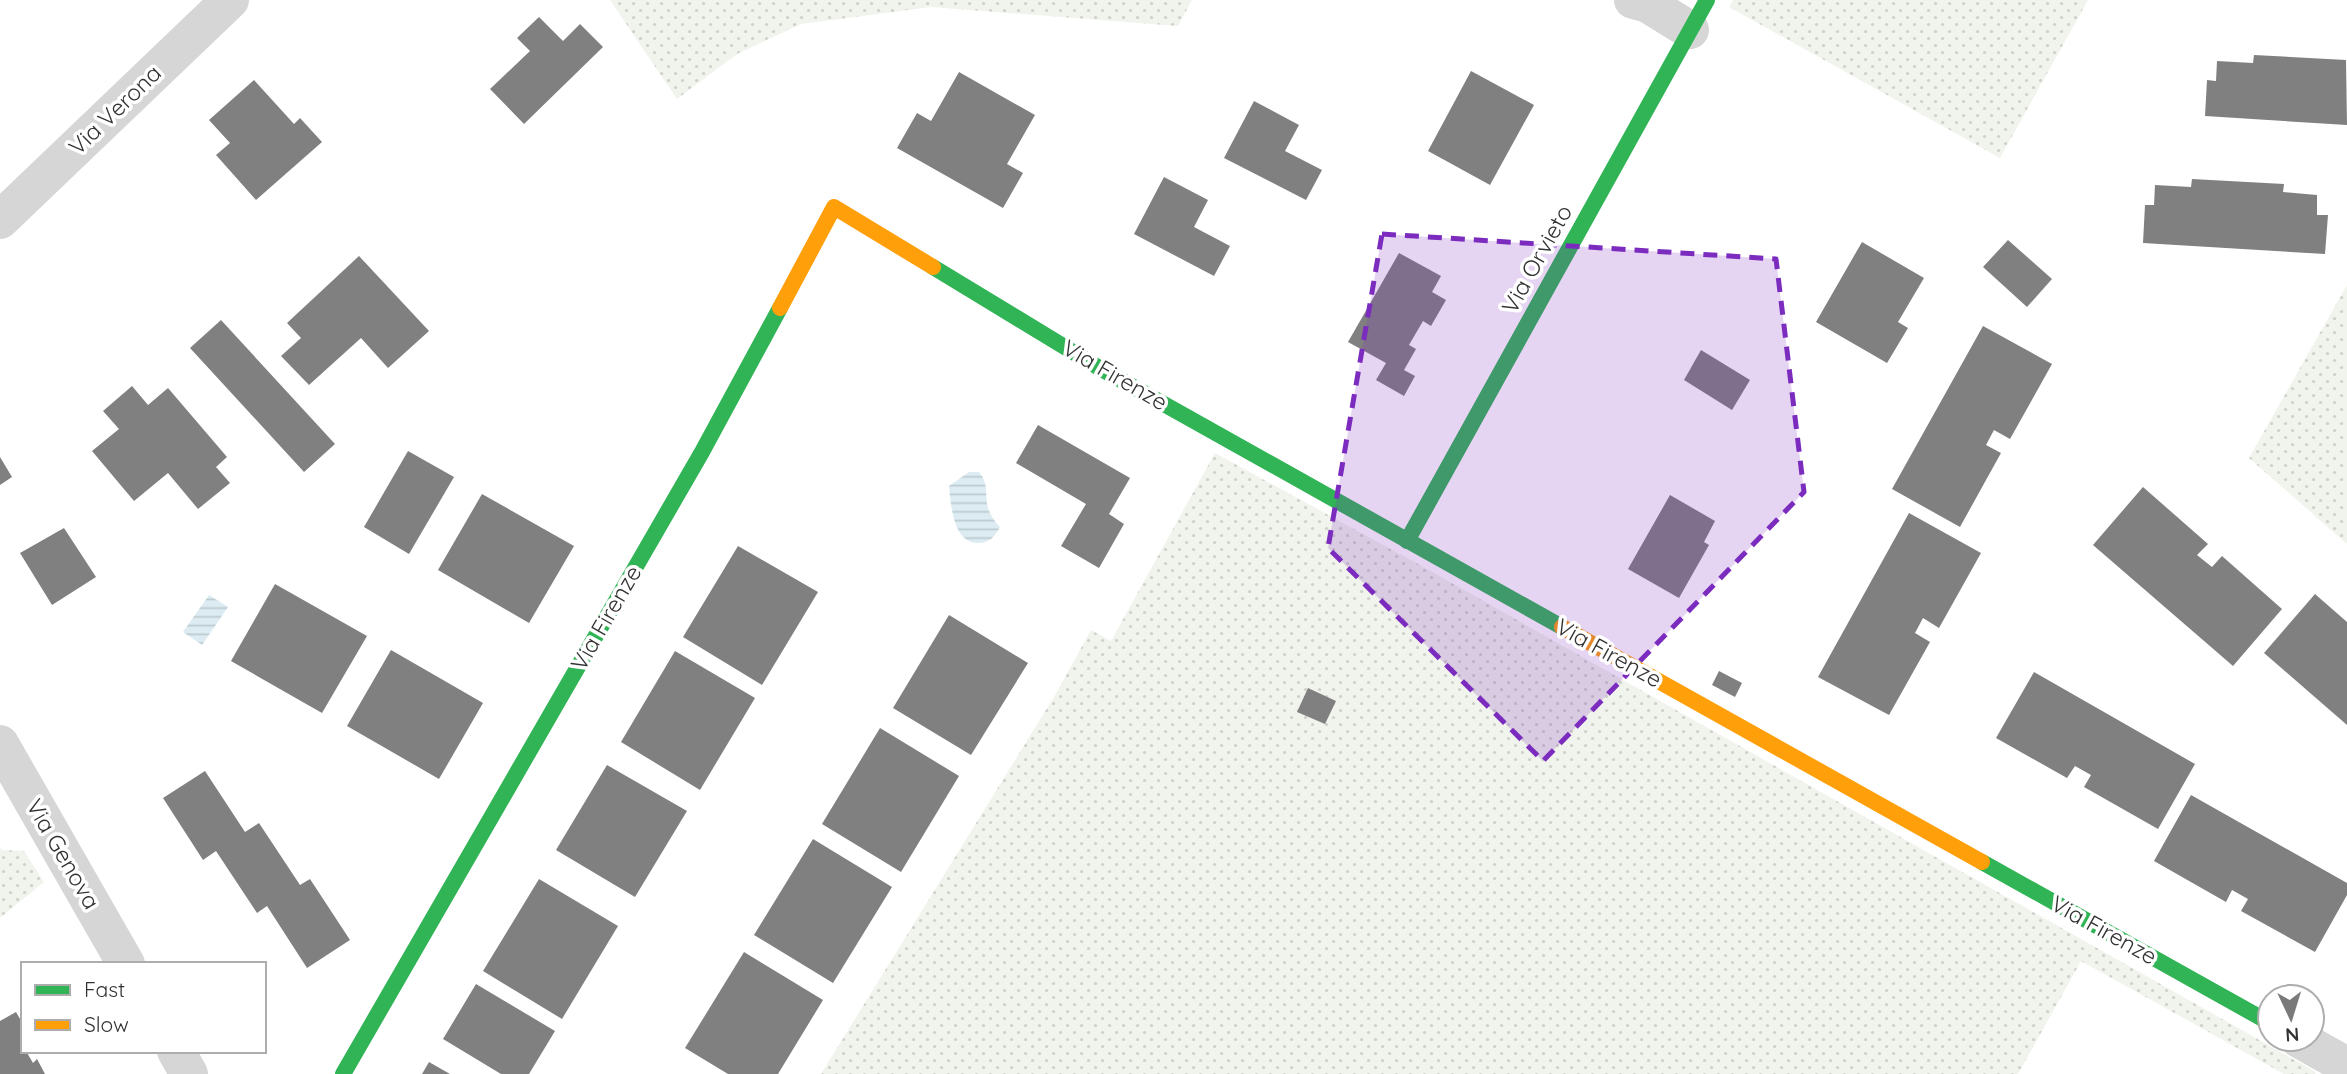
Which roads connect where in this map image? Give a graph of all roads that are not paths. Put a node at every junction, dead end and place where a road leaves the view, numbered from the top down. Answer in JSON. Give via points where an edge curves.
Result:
{"nodes":[{"id":1,"x":230,"y":0,"type":"edge"},
{"id":2,"x":1633,"y":0,"type":"edge"},
{"id":3,"x":1699,"y":15,"type":"edge"},
{"id":4,"x":0,"y":220,"type":"edge"},
{"id":5,"x":1407,"y":541,"type":"junction"},
{"id":6,"x":0,"y":744,"type":"edge"},
{"id":7,"x":125,"y":962,"type":"edge"},
{"id":8,"x":2256,"y":1015,"type":"edge"},
{"id":9,"x":177,"y":1053,"type":"edge"},
{"id":10,"x":2324,"y":1053,"type":"edge"},
{"id":11,"x":2347,"y":1066,"type":"edge"},
{"id":12,"x":189,"y":1074,"type":"edge"},
{"id":13,"x":343,"y":1074,"type":"edge"}],
"edges":[{"from":1,"to":4,"type":"street","name":"Via Verona"},
{"from":2,"to":3,"type":"street"},
{"from":3,"to":5,"type":"street","name":"Via Orvieto"},
{"from":5,"to":8,"type":"street","name":"Via Firenze"},
{"from":5,"to":13,"type":"street","name":"Via Firenze","via":[[1096,366],[834,207],[695,464]]},
{"from":6,"to":7,"type":"street","name":"Via Genova"},
{"from":9,"to":12,"type":"street"},
{"from":10,"to":11,"type":"street"}]}
